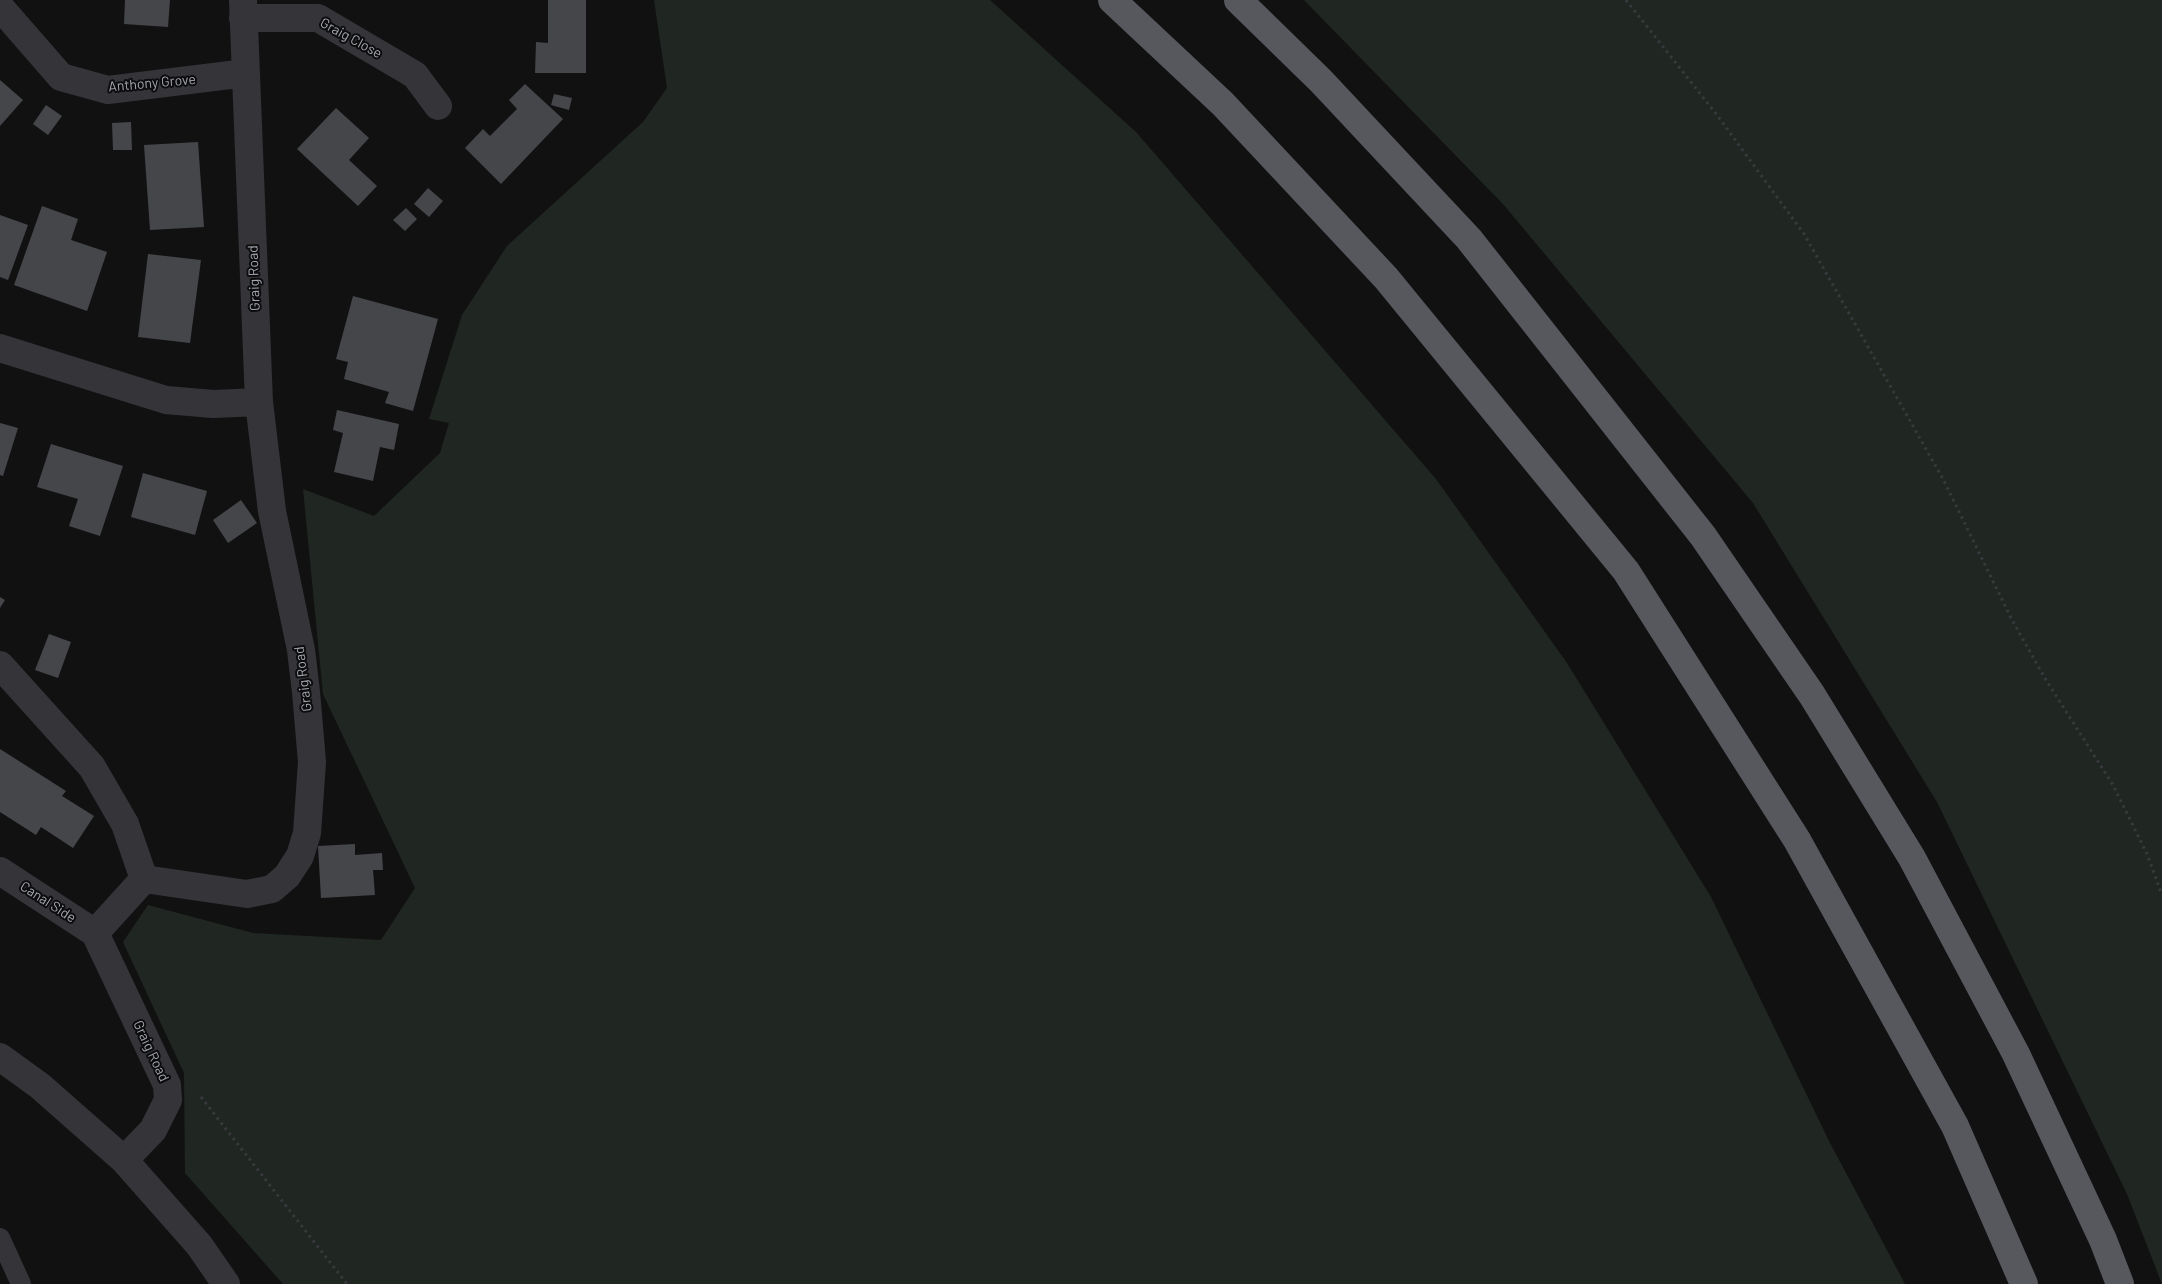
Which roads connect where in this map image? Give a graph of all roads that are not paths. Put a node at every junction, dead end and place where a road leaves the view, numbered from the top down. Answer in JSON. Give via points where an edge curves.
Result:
{"nodes":[{"id":1,"x":1112,"y":0,"type":"edge"},
{"id":2,"x":1238,"y":0,"type":"edge"},
{"id":3,"x":0,"y":7,"type":"edge"},
{"id":4,"x":243,"y":9,"type":"edge"},
{"id":5,"x":246,"y":73,"type":"junction"},
{"id":6,"x":438,"y":106,"type":"dead end"},
{"id":7,"x":0,"y":348,"type":"edge"},
{"id":8,"x":259,"y":402,"type":"junction"},
{"id":9,"x":0,"y":665,"type":"edge"},
{"id":10,"x":0,"y":870,"type":"edge"},
{"id":11,"x":144,"y":879,"type":"junction"},
{"id":12,"x":95,"y":933,"type":"junction"},
{"id":13,"x":0,"y":1057,"type":"edge"},
{"id":14,"x":124,"y":1160,"type":"junction"},
{"id":15,"x":0,"y":1238,"type":"edge"},
{"id":16,"x":21,"y":1284,"type":"edge"},
{"id":17,"x":226,"y":1284,"type":"edge"},
{"id":18,"x":2024,"y":1284,"type":"edge"},
{"id":19,"x":2120,"y":1284,"type":"edge"}],
"edges":[{"from":1,"to":18,"type":"highway","via":[[1223,104],[1386,278],[1626,571],[1797,840],[1955,1126]]},
{"from":2,"to":19,"type":"highway","via":[[1321,81],[1469,239],[1703,536],[1812,695],[1912,858],[2016,1054],[2103,1240]]},
{"from":3,"to":5,"type":"street","name":"Anthony Grove","via":[[61,77],[108,90]]},
{"from":4,"to":5,"type":"street","name":"Graig Road"},
{"from":4,"to":6,"type":"street","name":"Graig Close","via":[[318,18],[415,75]]},
{"from":5,"to":8,"type":"street","name":"Graig Road"},
{"from":7,"to":8,"type":"street","via":[[166,400],[213,404]]},
{"from":8,"to":11,"type":"street","name":"Graig Road","via":[[272,511],[301,650],[306,692],[312,762],[307,833],[300,856],[287,876],[272,889],[246,894]]},
{"from":9,"to":11,"type":"street","via":[[92,767],[125,824]]},
{"from":10,"to":12,"type":"street","name":"Canal Side"},
{"from":11,"to":12,"type":"street"},
{"from":12,"to":14,"type":"street","name":"Graig Road","via":[[167,1085],[168,1100],[153,1130]]},
{"from":13,"to":14,"type":"street","via":[[40,1086]]},
{"from":14,"to":17,"type":"street","via":[[199,1245]]},
{"from":15,"to":16,"type":"lane"}]}
